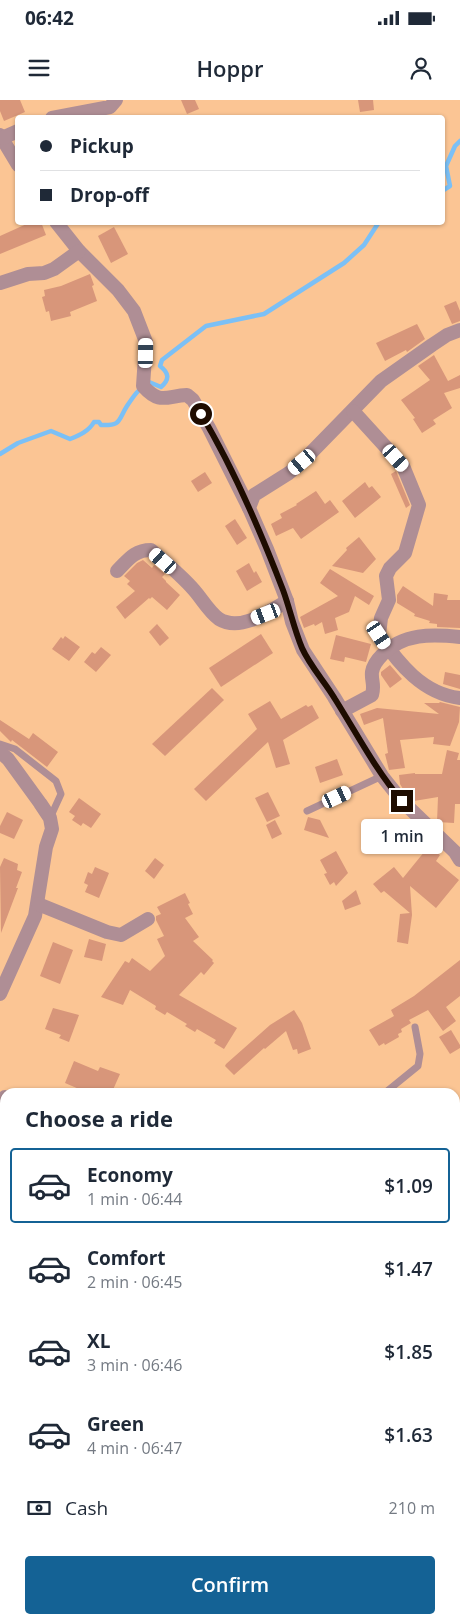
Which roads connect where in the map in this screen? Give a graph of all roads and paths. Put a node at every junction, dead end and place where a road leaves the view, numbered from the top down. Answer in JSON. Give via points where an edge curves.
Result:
{"nodes":[{"id":1,"x":116,"y":100,"type":"edge"},
{"id":2,"x":68,"y":115,"type":"edge"},
{"id":3,"x":15,"y":132,"type":"edge"},
{"id":4,"x":1,"y":137,"type":"edge"},
{"id":5,"x":15,"y":160,"type":"edge"},
{"id":6,"x":58,"y":225,"type":"edge"},
{"id":7,"x":79,"y":251,"type":"junction"},
{"id":8,"x":0,"y":283,"type":"edge"},
{"id":9,"x":460,"y":330,"type":"edge"},
{"id":10,"x":352,"y":411,"type":"junction"},
{"id":11,"x":249,"y":508,"type":"junction"},
{"id":12,"x":117,"y":571,"type":"dead end"},
{"id":13,"x":287,"y":602,"type":"junction"},
{"id":14,"x":460,"y":637,"type":"edge"},
{"id":15,"x":388,"y":648,"type":"junction"},
{"id":16,"x":460,"y":698,"type":"edge"},
{"id":17,"x":342,"y":711,"type":"junction"},
{"id":18,"x":0,"y":744,"type":"edge"},
{"id":19,"x":0,"y":752,"type":"edge"},
{"id":20,"x":382,"y":776,"type":"junction"},
{"id":21,"x":307,"y":811,"type":"dead end"},
{"id":22,"x":50,"y":818,"type":"junction"},
{"id":23,"x":460,"y":860,"type":"edge"},
{"id":24,"x":38,"y":904,"type":"junction"},
{"id":25,"x":148,"y":919,"type":"dead end"},
{"id":26,"x":0,"y":994,"type":"edge"},
{"id":27,"x":415,"y":1027,"type":"dead end"},
{"id":28,"x":391,"y":1088,"type":"edge"}],
"edges":[{"from":1,"to":2,"type":"street","via":[[110,107]]},
{"from":3,"to":4,"type":"street"},
{"from":4,"to":5,"type":"street"},
{"from":6,"to":7,"type":"street"},
{"from":7,"to":8,"type":"street","via":[[54,270]]},
{"from":7,"to":11,"type":"street","via":[[134,310],[146,342],[143,386],[150,394],[163,399],[187,394],[193,400]]},
{"from":9,"to":10,"type":"street","via":[[395,370]]},
{"from":10,"to":11,"type":"street","via":[[302,462],[254,495]]},
{"from":10,"to":15,"type":"street","via":[[403,466],[419,504],[405,553],[386,576],[389,600],[381,618],[379,635]]},
{"from":11,"to":13,"type":"street"},
{"from":12,"to":13,"type":"street","via":[[134,554],[151,550],[192,588],[218,618],[227,623],[252,619]]},
{"from":13,"to":17,"type":"street","via":[[303,650]]},
{"from":14,"to":15,"type":"street","via":[[432,634],[414,637]]},
{"from":15,"to":16,"type":"street","via":[[414,678],[434,691]]},
{"from":15,"to":17,"type":"street","via":[[372,672],[375,686],[372,695]]},
{"from":17,"to":20,"type":"street"},
{"from":18,"to":22,"type":"lane","via":[[15,749],[56,781],[61,794]]},
{"from":19,"to":22,"type":"street"},
{"from":20,"to":21,"type":"lane"},
{"from":20,"to":23,"type":"street"},
{"from":22,"to":24,"type":"street","via":[[52,829],[40,879]]},
{"from":24,"to":25,"type":"street","via":[[121,935]]},
{"from":24,"to":26,"type":"street"},
{"from":27,"to":28,"type":"lane","via":[[420,1054],[418,1066]]}]}
